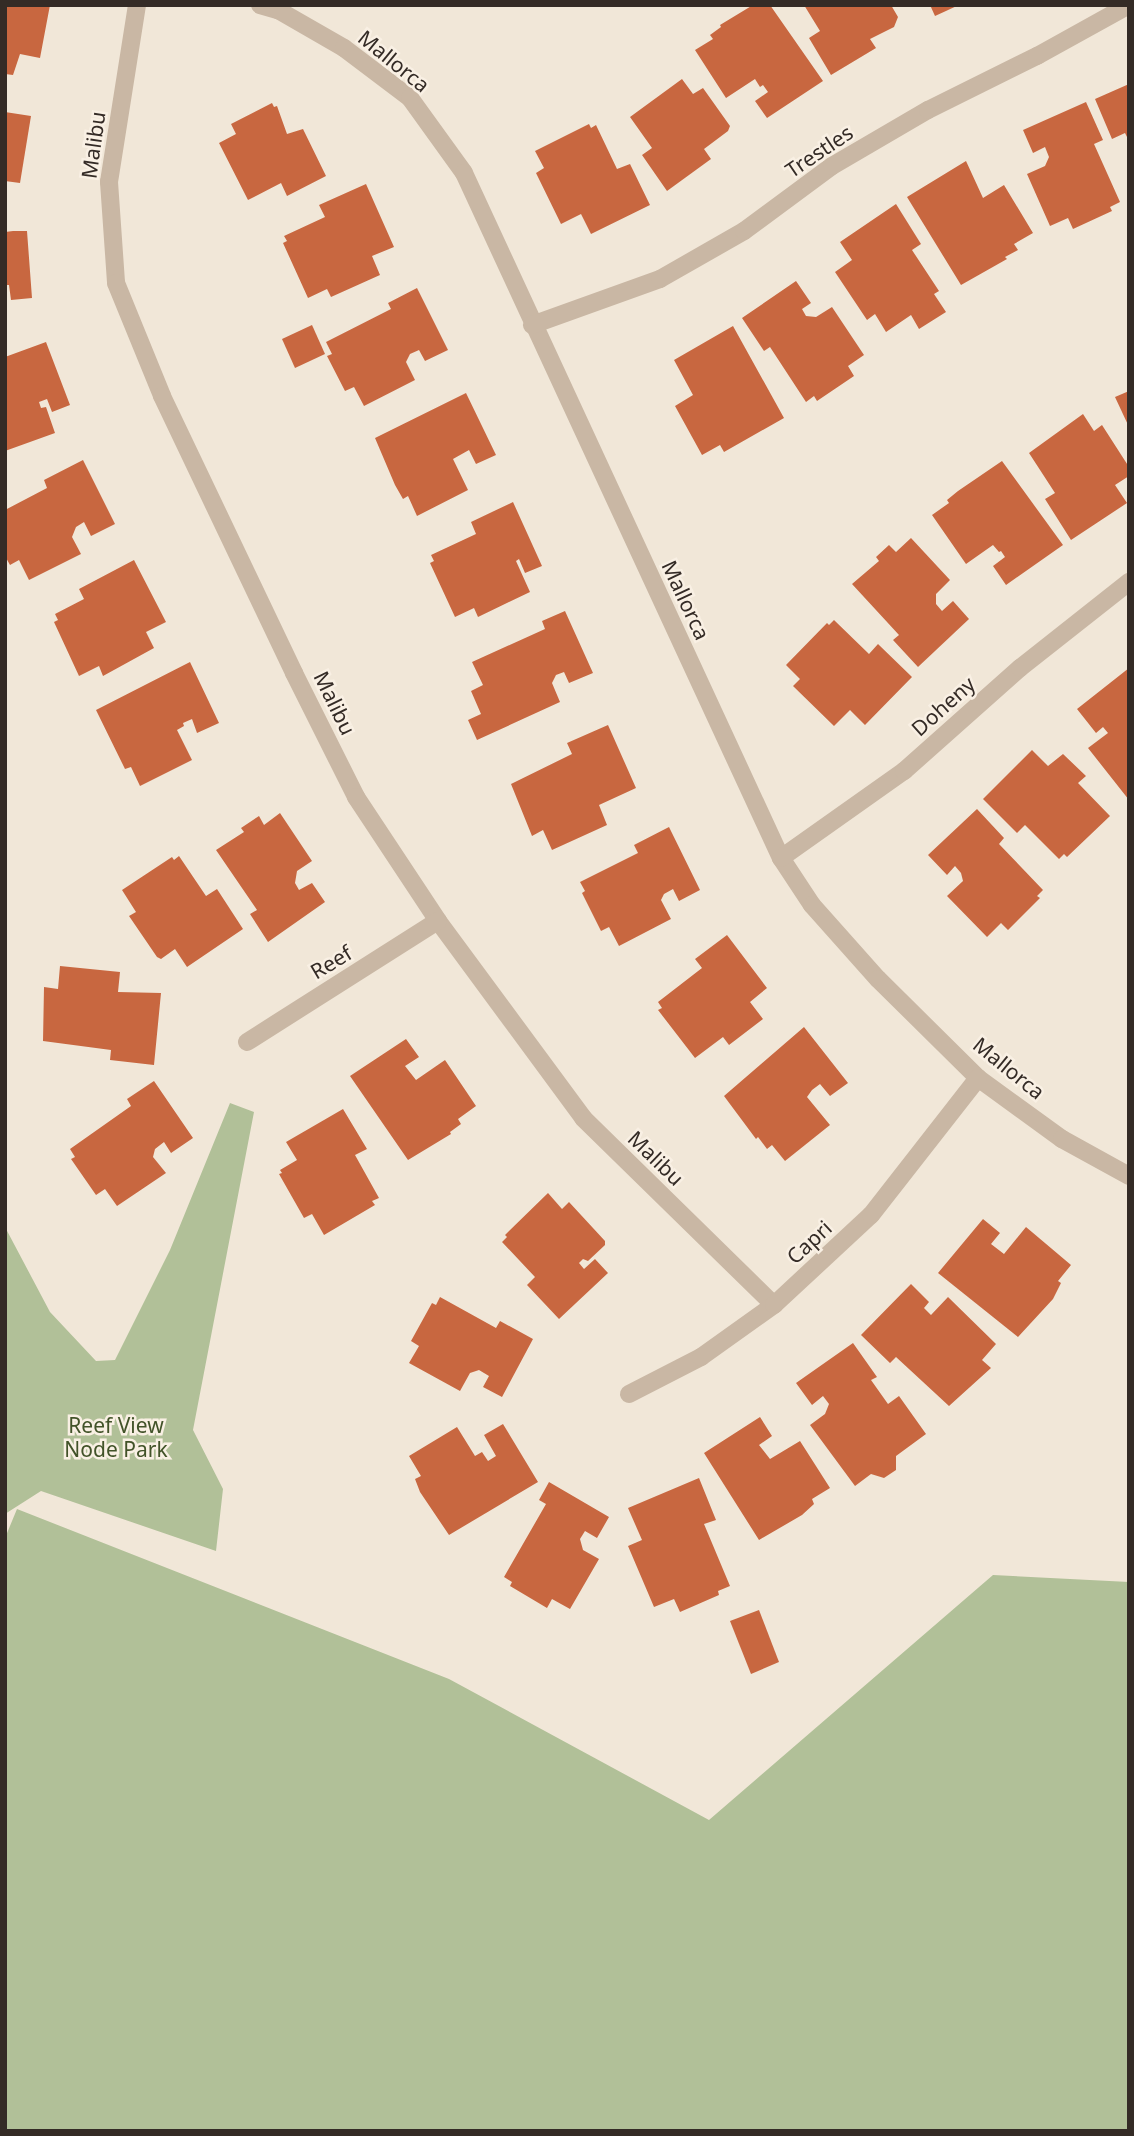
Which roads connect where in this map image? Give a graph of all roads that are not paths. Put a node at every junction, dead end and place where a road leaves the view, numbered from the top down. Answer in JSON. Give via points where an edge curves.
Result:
{"nodes":[{"id":1,"x":137,"y":5,"type":"edge"},
{"id":2,"x":260,"y":5,"type":"edge"},
{"id":3,"x":1129,"y":5,"type":"edge"},
{"id":4,"x":532,"y":325,"type":"junction"},
{"id":5,"x":1129,"y":582,"type":"edge"},
{"id":6,"x":781,"y":858,"type":"junction"},
{"id":7,"x":438,"y":921,"type":"junction"},
{"id":8,"x":247,"y":1042,"type":"dead end"},
{"id":9,"x":978,"y":1077,"type":"junction"},
{"id":10,"x":1129,"y":1176,"type":"edge"},
{"id":11,"x":774,"y":1305,"type":"junction"},
{"id":12,"x":629,"y":1394,"type":"dead end"}],
"edges":[{"from":1,"to":7,"type":"street","name":"Malibu","via":[[109,182],[116,283],[162,396],[356,797]]},
{"from":2,"to":4,"type":"street","name":"Mallorca","via":[[278,10],[344,48],[410,99],[464,173]]},
{"from":3,"to":4,"type":"street","name":"Trestles","via":[[844,159],[744,231],[660,279]]},
{"from":4,"to":6,"type":"street","name":"Mallorca"},
{"from":5,"to":6,"type":"street","name":"Doheny","via":[[1020,668],[904,771]]},
{"from":6,"to":9,"type":"street","name":"Mallorca","via":[[820,914],[878,979]]},
{"from":7,"to":8,"type":"street","name":"Reef"},
{"from":7,"to":11,"type":"street","name":"Malibu","via":[[583,1118]]},
{"from":9,"to":10,"type":"street","name":"Mallorca","via":[[1062,1139]]},
{"from":9,"to":11,"type":"street","name":"Capri","via":[[871,1215]]},
{"from":11,"to":12,"type":"street","name":"Capri","via":[[701,1357]]}]}
